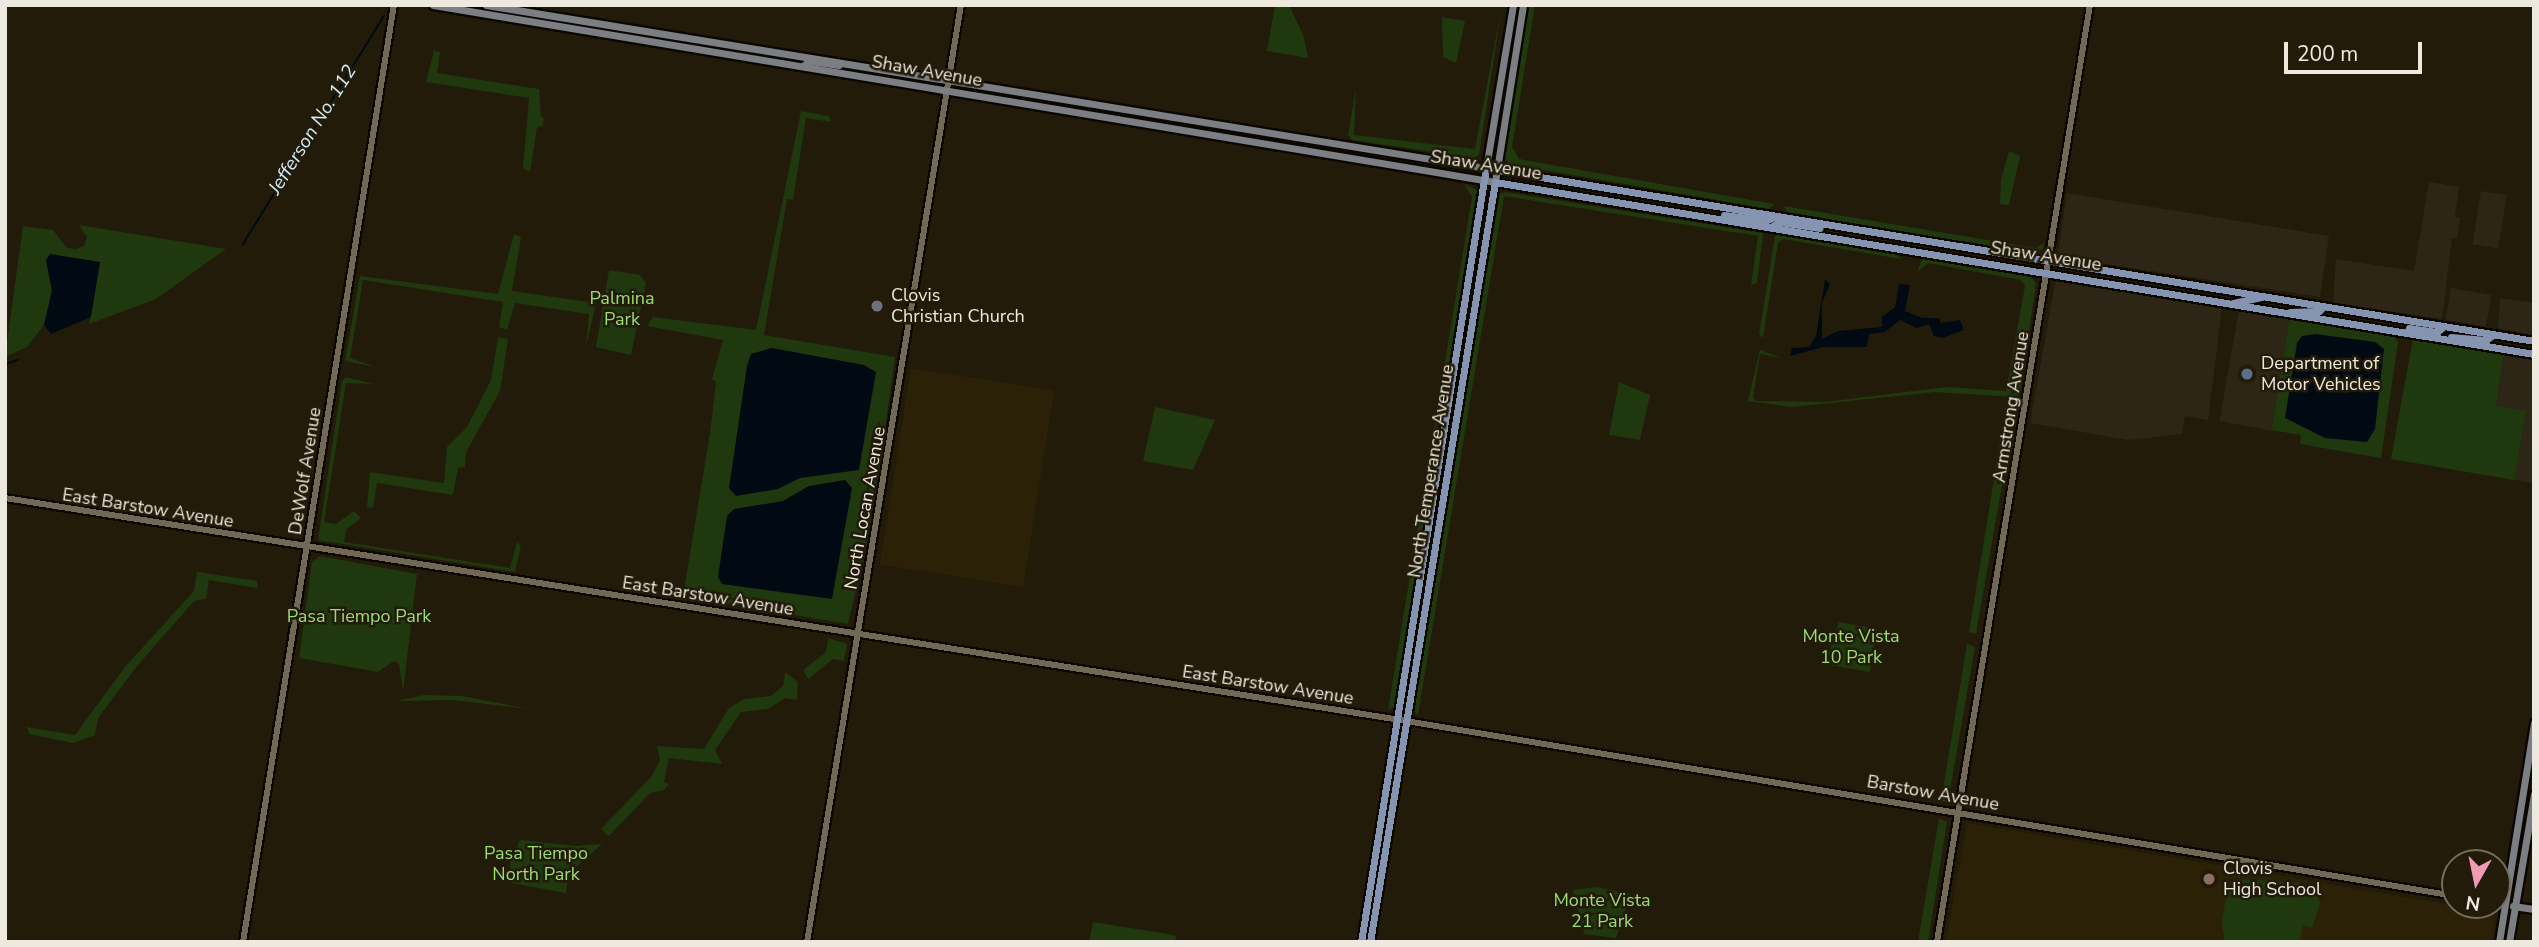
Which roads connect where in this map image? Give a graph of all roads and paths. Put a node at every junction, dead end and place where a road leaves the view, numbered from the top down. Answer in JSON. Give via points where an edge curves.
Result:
{"nodes":[{"id":1,"x":394,"y":5,"type":"edge"},
{"id":2,"x":433,"y":5,"type":"edge"},
{"id":3,"x":486,"y":5,"type":"edge"},
{"id":4,"x":961,"y":5,"type":"edge"},
{"id":5,"x":1513,"y":5,"type":"edge"},
{"id":6,"x":1524,"y":5,"type":"edge"},
{"id":7,"x":2090,"y":5,"type":"edge"},
{"id":8,"x":592,"y":21,"type":"junction"},
{"id":9,"x":534,"y":22,"type":"junction"},
{"id":10,"x":606,"y":34,"type":"junction"},
{"id":11,"x":675,"y":35,"type":"junction"},
{"id":12,"x":804,"y":65,"type":"junction"},
{"id":13,"x":869,"y":65,"type":"junction"},
{"id":14,"x":948,"y":79,"type":"junction"},
{"id":15,"x":947,"y":90,"type":"junction"},
{"id":16,"x":1272,"y":135,"type":"junction"},
{"id":17,"x":1213,"y":136,"type":"junction"},
{"id":18,"x":1342,"y":146,"type":"junction"},
{"id":19,"x":1283,"y":147,"type":"junction"},
{"id":20,"x":1486,"y":168,"type":"junction"},
{"id":21,"x":1497,"y":170,"type":"junction"},
{"id":22,"x":1484,"y":180,"type":"junction"},
{"id":23,"x":1495,"y":182,"type":"junction"},
{"id":24,"x":1706,"y":216,"type":"junction"},
{"id":25,"x":1777,"y":216,"type":"junction"},
{"id":26,"x":1771,"y":227,"type":"junction"},
{"id":27,"x":1842,"y":227,"type":"junction"},
{"id":28,"x":2049,"y":261,"type":"junction"},
{"id":29,"x":2047,"y":272,"type":"junction"},
{"id":30,"x":2263,"y":297,"type":"junction"},
{"id":31,"x":2232,"y":303,"type":"junction"},
{"id":32,"x":2323,"y":307,"type":"junction"},
{"id":33,"x":2290,"y":313,"type":"junction"},
{"id":34,"x":2443,"y":327,"type":"junction"},
{"id":35,"x":2407,"y":333,"type":"junction"},
{"id":36,"x":2493,"y":335,"type":"junction"},
{"id":37,"x":2433,"y":337,"type":"junction"},
{"id":38,"x":2534,"y":341,"type":"edge"},
{"id":39,"x":2534,"y":354,"type":"edge"},
{"id":40,"x":5,"y":498,"type":"edge"},
{"id":41,"x":308,"y":548,"type":"junction"},
{"id":42,"x":858,"y":634,"type":"junction"},
{"id":43,"x":1402,"y":720,"type":"junction"},
{"id":44,"x":2534,"y":723,"type":"edge"},
{"id":45,"x":2525,"y":785,"type":"junction"},
{"id":46,"x":2534,"y":794,"type":"edge"},
{"id":47,"x":1957,"y":813,"type":"junction"},
{"id":48,"x":2530,"y":814,"type":"junction"},
{"id":49,"x":2511,"y":854,"type":"edge"},
{"id":50,"x":2441,"y":894,"type":"edge"},
{"id":51,"x":2511,"y":905,"type":"edge"},
{"id":52,"x":2515,"y":906,"type":"junction"},
{"id":53,"x":2534,"y":909,"type":"edge"},
{"id":54,"x":2500,"y":919,"type":"edge"},
{"id":55,"x":243,"y":942,"type":"edge"},
{"id":56,"x":807,"y":942,"type":"edge"},
{"id":57,"x":1361,"y":942,"type":"edge"},
{"id":58,"x":1370,"y":942,"type":"edge"},
{"id":59,"x":1937,"y":942,"type":"edge"},
{"id":60,"x":2499,"y":942,"type":"edge"},
{"id":61,"x":2509,"y":942,"type":"edge"}],
"edges":[{"from":1,"to":41,"type":"street","name":"DeWolf Avenue"},
{"from":2,"to":9,"type":"main road","name":"Shaw Avenue"},
{"from":3,"to":8,"type":"main road","name":"Shaw Avenue"},
{"from":4,"to":14,"type":"street","name":"North Locan Avenue"},
{"from":5,"to":20,"type":"main road","name":"North Temperance Avenue"},
{"from":6,"to":21,"type":"main road","name":"North Temperance Avenue"},
{"from":7,"to":28,"type":"street","name":"Armstrong Avenue"},
{"from":8,"to":9,"type":"main road","via":[[541,18]]},
{"from":8,"to":11,"type":"main road","name":"Shaw Avenue"},
{"from":9,"to":10,"type":"main road","name":"Shaw Avenue"},
{"from":10,"to":11,"type":"main road"},
{"from":10,"to":12,"type":"main road","name":"Shaw Avenue"},
{"from":11,"to":13,"type":"main road","name":"Shaw Avenue"},
{"from":12,"to":13,"type":"main road","via":[[810,61]]},
{"from":12,"to":15,"type":"main road","name":"Shaw Avenue"},
{"from":13,"to":14,"type":"main road","name":"Shaw Avenue"},
{"from":14,"to":15,"type":"street","name":"North Locan Avenue"},
{"from":14,"to":16,"type":"main road","name":"Shaw Avenue"},
{"from":15,"to":17,"type":"main road","name":"Shaw Avenue"},
{"from":15,"to":42,"type":"street","name":"North Locan Avenue"},
{"from":16,"to":17,"type":"main road","via":[[1222,132]]},
{"from":16,"to":18,"type":"main road","name":"Shaw Avenue"},
{"from":17,"to":19,"type":"main road","name":"Shaw Avenue"},
{"from":18,"to":19,"type":"main road"},
{"from":18,"to":20,"type":"main road","name":"Shaw Avenue"},
{"from":19,"to":22,"type":"main road","name":"Shaw Avenue"},
{"from":20,"to":21,"type":"main road","name":"Shaw Avenue"},
{"from":20,"to":22,"type":"main road","name":"North Temperance Avenue"},
{"from":21,"to":23,"type":"main road","name":"North Temperance Avenue"},
{"from":21,"to":25,"type":"main road","name":"Shaw Avenue"},
{"from":22,"to":23,"type":"main road","name":"Shaw Avenue"},
{"from":22,"to":43,"type":"main road","name":"North Temperance Avenue"},
{"from":23,"to":24,"type":"main road","name":"Shaw Avenue"},
{"from":23,"to":43,"type":"main road","name":"North Temperance Avenue"},
{"from":24,"to":25,"type":"main road","via":[[1766,220]]},
{"from":24,"to":26,"type":"main road","name":"Shaw Avenue"},
{"from":25,"to":27,"type":"main road","name":"Shaw Avenue"},
{"from":26,"to":27,"type":"main road","via":[[1779,222]]},
{"from":26,"to":29,"type":"main road","name":"Shaw Avenue"},
{"from":27,"to":28,"type":"main road","name":"Shaw Avenue"},
{"from":28,"to":29,"type":"street","name":"Armstrong Avenue"},
{"from":28,"to":30,"type":"main road","name":"Shaw Avenue"},
{"from":29,"to":31,"type":"main road","name":"Shaw Avenue"},
{"from":29,"to":47,"type":"street","name":"Armstrong Avenue"},
{"from":30,"to":31,"type":"main road"},
{"from":30,"to":32,"type":"main road","name":"Shaw Avenue"},
{"from":31,"to":33,"type":"main road","name":"Shaw Avenue"},
{"from":32,"to":33,"type":"main road","via":[[2319,312],[2295,309]]},
{"from":32,"to":34,"type":"main road","name":"Shaw Avenue"},
{"from":33,"to":35,"type":"main road","name":"Shaw Avenue"},
{"from":34,"to":35,"type":"main road","via":[[2437,332],[2409,328]]},
{"from":34,"to":36,"type":"main road","name":"Shaw Avenue"},
{"from":35,"to":37,"type":"main road","name":"Shaw Avenue"},
{"from":36,"to":37,"type":"main road","via":[[2486,340]]},
{"from":36,"to":38,"type":"main road","name":"Shaw Avenue"},
{"from":37,"to":39,"type":"main road","name":"Shaw Avenue"},
{"from":40,"to":41,"type":"street","name":"East Barstow Avenue"},
{"from":41,"to":42,"type":"street","name":"East Barstow Avenue"},
{"from":41,"to":55,"type":"street","name":"DeWolf Avenue"},
{"from":42,"to":43,"type":"street","name":"East Barstow Avenue"},
{"from":42,"to":56,"type":"street","name":"North Locan Avenue"},
{"from":43,"to":47,"type":"street","name":"Barstow Avenue"},
{"from":43,"to":57,"type":"main road","name":"North Temperance Avenue"},
{"from":43,"to":58,"type":"main road","name":"North Temperance Avenue"},
{"from":44,"to":45,"type":"main road"},
{"from":45,"to":48,"type":"main road"},
{"from":45,"to":49,"type":"main road"},
{"from":46,"to":48,"type":"main road"},
{"from":47,"to":50,"type":"street","name":"Barstow Avenue"},
{"from":47,"to":59,"type":"street","name":"Armstrong Avenue"},
{"from":48,"to":52,"type":"main road"},
{"from":51,"to":52,"type":"main road"},
{"from":52,"to":53,"type":"main road"},
{"from":52,"to":61,"type":"main road"},
{"from":54,"to":60,"type":"main road"}]}
